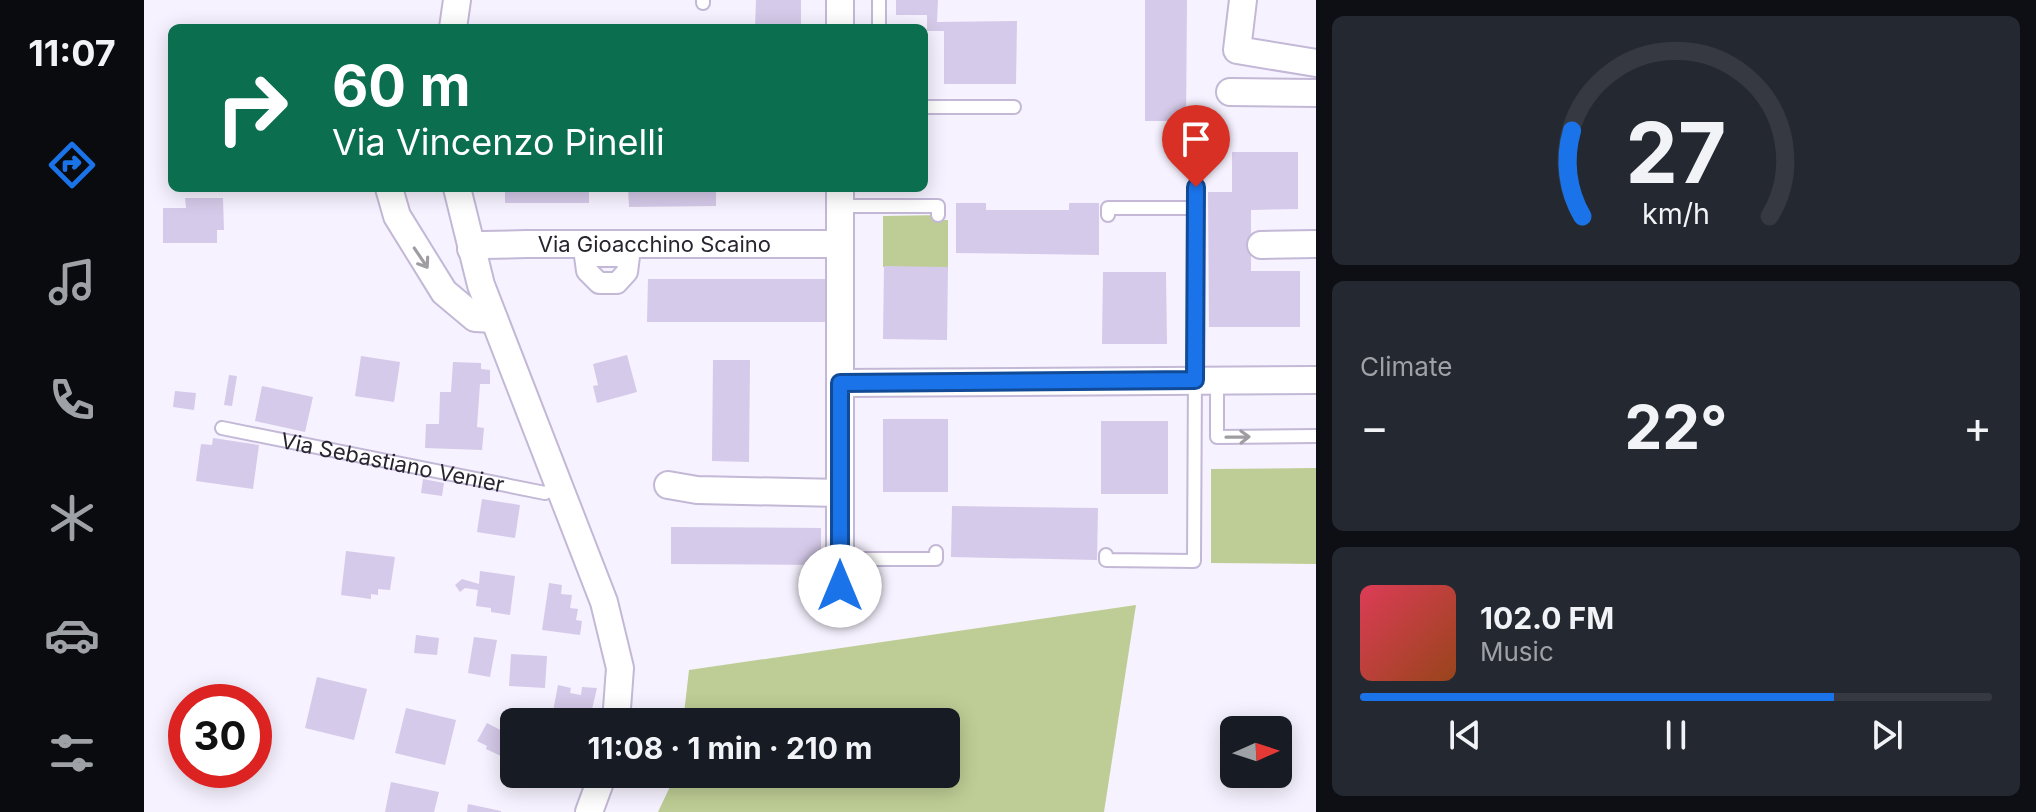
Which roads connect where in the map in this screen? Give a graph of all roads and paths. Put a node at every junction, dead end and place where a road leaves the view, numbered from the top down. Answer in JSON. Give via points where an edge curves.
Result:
{"nodes":[{"id":1,"x":840,"y":0,"type":"edge"},
{"id":2,"x":879,"y":0,"type":"edge"},
{"id":3,"x":1243,"y":0,"type":"edge"},
{"id":4,"x":840,"y":24,"type":"edge"},
{"id":5,"x":879,"y":24,"type":"edge"},
{"id":6,"x":1316,"y":63,"type":"edge"},
{"id":7,"x":1230,"y":92,"type":"dead end"},
{"id":8,"x":1316,"y":93,"type":"edge"},
{"id":9,"x":928,"y":107,"type":"edge"},
{"id":10,"x":1014,"y":107,"type":"dead end"},
{"id":11,"x":1196,"y":187,"type":"dead end"},
{"id":12,"x":390,"y":192,"type":"edge"},
{"id":13,"x":458,"y":192,"type":"edge"},
{"id":14,"x":840,"y":197,"type":"edge"},
{"id":15,"x":1195,"y":208,"type":"junction"},
{"id":16,"x":938,"y":215,"type":"dead end"},
{"id":17,"x":1108,"y":215,"type":"dead end"},
{"id":18,"x":840,"y":244,"type":"junction"},
{"id":19,"x":1316,"y":244,"type":"edge"},
{"id":20,"x":1261,"y":245,"type":"dead end"},
{"id":21,"x":471,"y":249,"type":"junction"},
{"id":22,"x":494,"y":319,"type":"junction"},
{"id":23,"x":1206,"y":380,"type":"junction"},
{"id":24,"x":1316,"y":380,"type":"edge"},
{"id":25,"x":840,"y":383,"type":"junction"},
{"id":26,"x":222,"y":428,"type":"dead end"},
{"id":27,"x":1316,"y":436,"type":"edge"},
{"id":28,"x":668,"y":485,"type":"dead end"},
{"id":29,"x":560,"y":486,"type":"junction"},
{"id":30,"x":840,"y":493,"type":"junction"},
{"id":31,"x":936,"y":552,"type":"dead end"},
{"id":32,"x":1106,"y":555,"type":"dead end"},
{"id":33,"x":840,"y":559,"type":"junction"},
{"id":34,"x":840,"y":586,"type":"dead end"},
{"id":35,"x":617,"y":708,"type":"edge"},
{"id":36,"x":598,"y":788,"type":"edge"},
{"id":37,"x":589,"y":812,"type":"edge"}],
"edges":[{"from":1,"to":4,"type":"street"},
{"from":2,"to":5,"type":"lane"},
{"from":3,"to":6,"type":"street","via":[[1237,50]]},
{"from":7,"to":8,"type":"street"},
{"from":9,"to":10,"type":"lane"},
{"from":11,"to":15,"type":"lane"},
{"from":12,"to":22,"type":"street","one_way":true,"via":[[397,216],[444,292],[475,318]]},
{"from":13,"to":21,"type":"street"},
{"from":14,"to":16,"type":"lane","via":[[938,206]]},
{"from":14,"to":18,"type":"street"},
{"from":15,"to":17,"type":"lane","via":[[1108,208]]},
{"from":15,"to":23,"type":"lane"},
{"from":18,"to":21,"type":"street","name":"Via Gioacchino Scaino"},
{"from":18,"to":25,"type":"street"},
{"from":19,"to":20,"type":"street"},
{"from":21,"to":22,"type":"street"},
{"from":22,"to":29,"type":"street"},
{"from":23,"to":24,"type":"street"},
{"from":23,"to":25,"type":"street"},
{"from":23,"to":27,"type":"lane","one_way":true,"via":[[1217,437]]},
{"from":23,"to":32,"type":"lane","via":[[1194,561],[1106,560]]},
{"from":25,"to":30,"type":"street"},
{"from":26,"to":29,"type":"lane","name":"Via Sebastiano Venier","via":[[545,493]]},
{"from":28,"to":30,"type":"street"},
{"from":29,"to":35,"type":"street","via":[[617,647]]},
{"from":30,"to":33,"type":"street"},
{"from":31,"to":33,"type":"lane","via":[[936,559]]},
{"from":33,"to":34,"type":"street"},
{"from":36,"to":37,"type":"street"}]}
